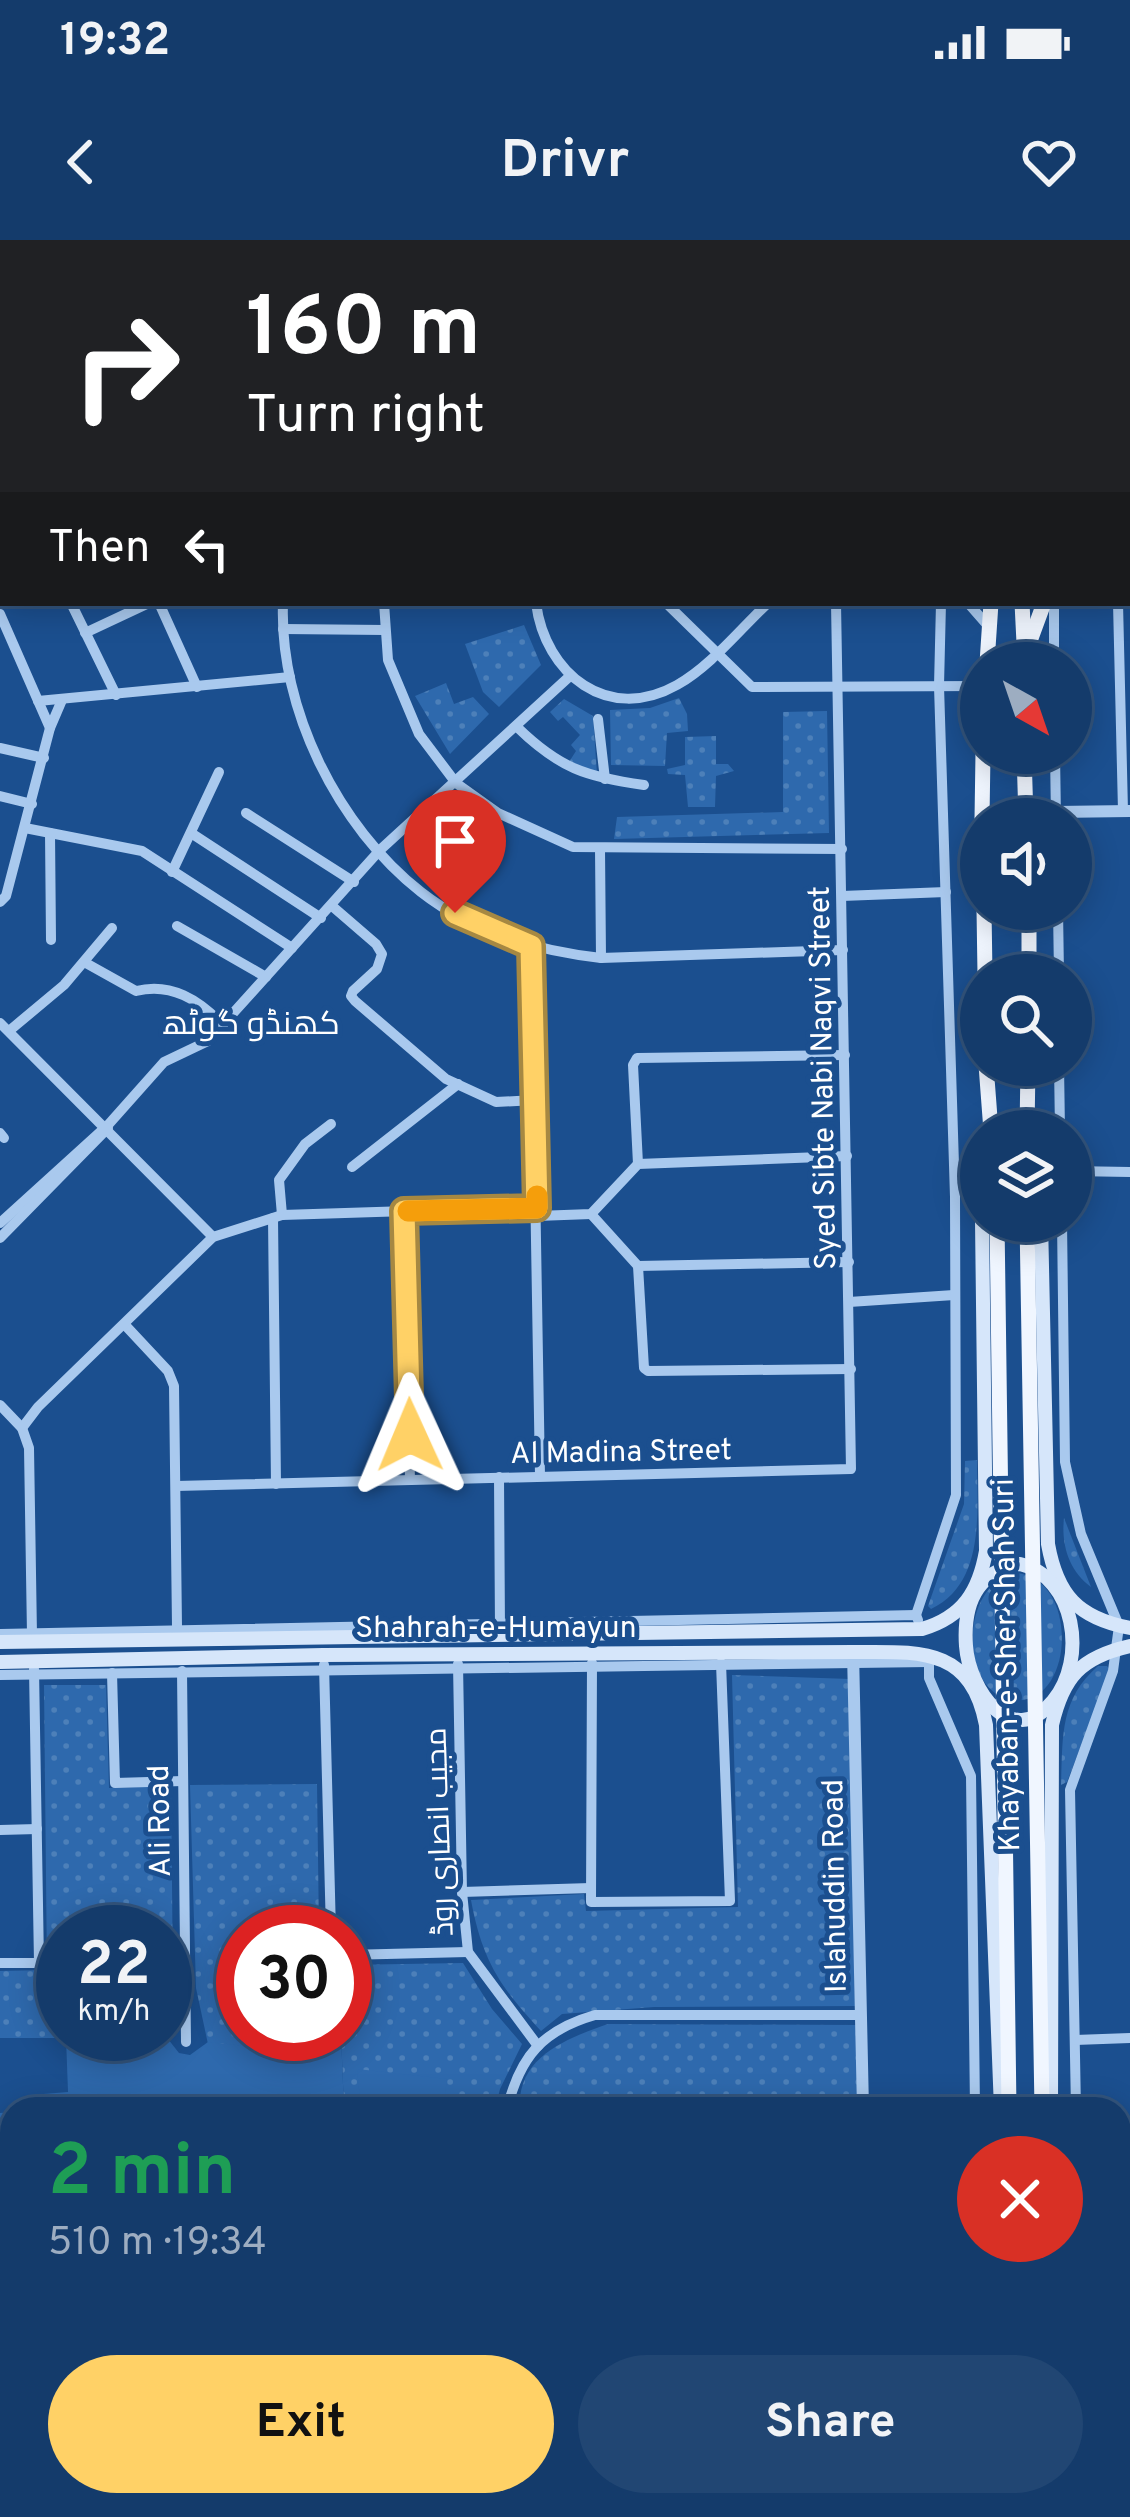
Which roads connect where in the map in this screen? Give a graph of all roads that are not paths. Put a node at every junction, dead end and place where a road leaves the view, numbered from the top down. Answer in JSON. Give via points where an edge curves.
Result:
{"nodes":[{"id":1,"x":72,"y":606,"type":"edge"},
{"id":2,"x":143,"y":606,"type":"edge"},
{"id":3,"x":160,"y":606,"type":"edge"},
{"id":4,"x":283,"y":606,"type":"edge"},
{"id":5,"x":383,"y":606,"type":"edge"},
{"id":6,"x":537,"y":606,"type":"edge"},
{"id":7,"x":669,"y":606,"type":"edge"},
{"id":8,"x":765,"y":606,"type":"edge"},
{"id":9,"x":836,"y":606,"type":"edge"},
{"id":10,"x":941,"y":606,"type":"edge"},
{"id":11,"x":971,"y":606,"type":"edge"},
{"id":12,"x":990,"y":606,"type":"edge"},
{"id":13,"x":1022,"y":606,"type":"edge"},
{"id":14,"x":1034,"y":606,"type":"edge"},
{"id":15,"x":1043,"y":606,"type":"edge"},
{"id":16,"x":1054,"y":606,"type":"edge"},
{"id":17,"x":1118,"y":606,"type":"edge"},
{"id":18,"x":0,"y":614,"type":"edge"},
{"id":19,"x":989,"y":627,"type":"junction"},
{"id":20,"x":283,"y":629,"type":"junction"},
{"id":21,"x":385,"y":630,"type":"junction"},
{"id":22,"x":85,"y":633,"type":"junction"},
{"id":23,"x":989,"y":642,"type":"edge"},
{"id":24,"x":1024,"y":642,"type":"edge"},
{"id":25,"x":1028,"y":642,"type":"edge"},
{"id":26,"x":1031,"y":642,"type":"edge"},
{"id":27,"x":1054,"y":642,"type":"edge"},
{"id":28,"x":14,"y":645,"type":"junction"},
{"id":29,"x":0,"y":651,"type":"edge"},
{"id":30,"x":715,"y":653,"type":"junction"},
{"id":31,"x":570,"y":676,"type":"junction"},
{"id":32,"x":290,"y":677,"type":"junction"},
{"id":33,"x":839,"y":686,"type":"junction"},
{"id":34,"x":939,"y":686,"type":"junction"},
{"id":35,"x":960,"y":686,"type":"edge"},
{"id":36,"x":196,"y":687,"type":"junction"},
{"id":37,"x":116,"y":695,"type":"junction"},
{"id":38,"x":62,"y":700,"type":"junction"},
{"id":39,"x":38,"y":701,"type":"junction"},
{"id":40,"x":598,"y":719,"type":"dead end"},
{"id":41,"x":517,"y":727,"type":"junction"},
{"id":42,"x":50,"y":728,"type":"junction"},
{"id":43,"x":0,"y":748,"type":"edge"},
{"id":44,"x":44,"y":758,"type":"junction"},
{"id":45,"x":220,"y":772,"type":"dead end"},
{"id":46,"x":605,"y":779,"type":"junction"},
{"id":47,"x":456,"y":783,"type":"junction"},
{"id":48,"x":644,"y":784,"type":"dead end"},
{"id":49,"x":0,"y":796,"type":"edge"},
{"id":50,"x":32,"y":804,"type":"junction"},
{"id":51,"x":1126,"y":811,"type":"edge"},
{"id":52,"x":246,"y":813,"type":"dead end"},
{"id":53,"x":1092,"y":813,"type":"edge"},
{"id":54,"x":26,"y":828,"type":"junction"},
{"id":55,"x":50,"y":833,"type":"junction"},
{"id":56,"x":191,"y":833,"type":"junction"},
{"id":57,"x":600,"y":849,"type":"junction"},
{"id":58,"x":842,"y":849,"type":"junction"},
{"id":59,"x":380,"y":850,"type":"junction"},
{"id":60,"x":172,"y":872,"type":"junction"},
{"id":61,"x":354,"y":882,"type":"junction"},
{"id":62,"x":946,"y":892,"type":"junction"},
{"id":63,"x":842,"y":896,"type":"junction"},
{"id":64,"x":0,"y":902,"type":"edge"},
{"id":65,"x":332,"y":906,"type":"junction"},
{"id":66,"x":320,"y":919,"type":"junction"},
{"id":67,"x":177,"y":926,"type":"dead end"},
{"id":68,"x":112,"y":928,"type":"dead end"},
{"id":69,"x":51,"y":940,"type":"dead end"},
{"id":70,"x":531,"y":946,"type":"junction"},
{"id":71,"x":292,"y":948,"type":"junction"},
{"id":72,"x":843,"y":950,"type":"junction"},
{"id":73,"x":601,"y":958,"type":"junction"},
{"id":74,"x":84,"y":962,"type":"junction"},
{"id":75,"x":266,"y":977,"type":"junction"},
{"id":76,"x":223,"y":1025,"type":"junction"},
{"id":77,"x":4,"y":1027,"type":"edge"},
{"id":78,"x":845,"y":1055,"type":"junction"},
{"id":79,"x":458,"y":1084,"type":"junction"},
{"id":80,"x":535,"y":1100,"type":"junction"},
{"id":81,"x":331,"y":1124,"type":"dead end"},
{"id":82,"x":106,"y":1128,"type":"junction"},
{"id":83,"x":847,"y":1156,"type":"junction"},
{"id":84,"x":638,"y":1164,"type":"junction"},
{"id":85,"x":352,"y":1167,"type":"dead end"},
{"id":86,"x":1092,"y":1171,"type":"edge"},
{"id":87,"x":1130,"y":1172,"type":"edge"},
{"id":88,"x":404,"y":1211,"type":"junction"},
{"id":89,"x":537,"y":1212,"type":"junction"},
{"id":90,"x":591,"y":1214,"type":"junction"},
{"id":91,"x":277,"y":1217,"type":"junction"},
{"id":92,"x":0,"y":1223,"type":"edge"},
{"id":93,"x":213,"y":1237,"type":"junction"},
{"id":94,"x":0,"y":1238,"type":"edge"},
{"id":95,"x":982,"y":1242,"type":"edge"},
{"id":96,"x":997,"y":1242,"type":"edge"},
{"id":97,"x":1027,"y":1242,"type":"edge"},
{"id":98,"x":1041,"y":1242,"type":"edge"},
{"id":99,"x":1062,"y":1242,"type":"edge"},
{"id":100,"x":849,"y":1262,"type":"junction"},
{"id":101,"x":638,"y":1266,"type":"junction"},
{"id":102,"x":954,"y":1295,"type":"junction"},
{"id":103,"x":849,"y":1302,"type":"junction"},
{"id":104,"x":124,"y":1324,"type":"junction"},
{"id":105,"x":851,"y":1369,"type":"junction"},
{"id":106,"x":0,"y":1406,"type":"edge"},
{"id":107,"x":22,"y":1428,"type":"junction"},
{"id":108,"x":851,"y":1469,"type":"joint"},
{"id":109,"x":540,"y":1476,"type":"junction"},
{"id":110,"x":500,"y":1477,"type":"junction"},
{"id":111,"x":410,"y":1480,"type":"junction"},
{"id":112,"x":276,"y":1484,"type":"junction"},
{"id":113,"x":176,"y":1486,"type":"junction"},
{"id":114,"x":1061,"y":1591,"type":"junction"},
{"id":115,"x":974,"y":1596,"type":"junction"},
{"id":116,"x":919,"y":1622,"type":"junction"},
{"id":117,"x":177,"y":1627,"type":"junction"},
{"id":118,"x":1125,"y":1627,"type":"edge"},
{"id":119,"x":500,"y":1629,"type":"junction"},
{"id":120,"x":723,"y":1630,"type":"junction"},
{"id":121,"x":32,"y":1635,"type":"junction"},
{"id":122,"x":0,"y":1638,"type":"edge"},
{"id":123,"x":1124,"y":1647,"type":"edge"},
{"id":124,"x":926,"y":1656,"type":"junction"},
{"id":125,"x":853,"y":1657,"type":"junction"},
{"id":126,"x":722,"y":1659,"type":"junction"},
{"id":127,"x":458,"y":1660,"type":"junction"},
{"id":128,"x":591,"y":1660,"type":"junction"},
{"id":129,"x":0,"y":1662,"type":"edge"},
{"id":130,"x":324,"y":1662,"type":"junction"},
{"id":131,"x":34,"y":1668,"type":"junction"},
{"id":132,"x":182,"y":1671,"type":"junction"},
{"id":133,"x":112,"y":1673,"type":"junction"},
{"id":134,"x":0,"y":1675,"type":"edge"},
{"id":135,"x":1062,"y":1686,"type":"junction"},
{"id":136,"x":979,"y":1692,"type":"junction"},
{"id":137,"x":183,"y":1780,"type":"junction"},
{"id":138,"x":37,"y":1829,"type":"junction"},
{"id":139,"x":0,"y":1830,"type":"edge"},
{"id":140,"x":591,"y":1888,"type":"junction"},
{"id":141,"x":462,"y":1892,"type":"junction"},
{"id":142,"x":184,"y":1905,"type":"edge"},
{"id":143,"x":330,"y":1905,"type":"edge"},
{"id":144,"x":468,"y":1952,"type":"junction"},
{"id":145,"x":372,"y":1954,"type":"edge"},
{"id":146,"x":0,"y":1964,"type":"edge"},
{"id":147,"x":861,"y":2015,"type":"junction"},
{"id":148,"x":1130,"y":2038,"type":"edge"},
{"id":149,"x":1075,"y":2040,"type":"junction"},
{"id":150,"x":538,"y":2045,"type":"junction"},
{"id":151,"x":510,"y":2097,"type":"edge"},
{"id":152,"x":863,"y":2097,"type":"edge"},
{"id":153,"x":975,"y":2097,"type":"edge"},
{"id":154,"x":1004,"y":2097,"type":"edge"},
{"id":155,"x":1007,"y":2097,"type":"edge"},
{"id":156,"x":1045,"y":2097,"type":"edge"},
{"id":157,"x":1047,"y":2097,"type":"edge"},
{"id":158,"x":1076,"y":2097,"type":"edge"}],
"edges":[{"from":1,"to":22,"type":"street"},
{"from":2,"to":22,"type":"street"},
{"from":3,"to":36,"type":"street"},
{"from":4,"to":20,"type":"street"},
{"from":5,"to":21,"type":"street"},
{"from":6,"to":31,"type":"street","via":[[551,654]]},
{"from":7,"to":30,"type":"street"},
{"from":8,"to":30,"type":"street"},
{"from":9,"to":33,"type":"street","name":"Syed Sibte Nabi Naqvi Street"},
{"from":10,"to":34,"type":"street"},
{"from":11,"to":19,"type":"street"},
{"from":12,"to":19,"type":"main road"},
{"from":13,"to":24,"type":"main road"},
{"from":14,"to":25,"type":"main road"},
{"from":15,"to":26,"type":"main road"},
{"from":16,"to":27,"type":"street"},
{"from":17,"to":51,"type":"street"},
{"from":18,"to":28,"type":"street"},
{"from":19,"to":23,"type":"main road"},
{"from":20,"to":21,"type":"street"},
{"from":20,"to":32,"type":"street"},
{"from":21,"to":47,"type":"street","via":[[403,704]]},
{"from":22,"to":37,"type":"street"},
{"from":28,"to":29,"type":"street"},
{"from":28,"to":39,"type":"street"},
{"from":30,"to":31,"type":"street","via":[[676,686],[646,696],[591,692]]},
{"from":30,"to":33,"type":"street","via":[[752,687]]},
{"from":31,"to":41,"type":"street"},
{"from":32,"to":36,"type":"street"},
{"from":32,"to":59,"type":"street","via":[[330,785]]},
{"from":33,"to":34,"type":"street"},
{"from":33,"to":58,"type":"street","name":"Syed Sibte Nabi Naqvi Street"},
{"from":34,"to":35,"type":"street"},
{"from":34,"to":62,"type":"street"},
{"from":36,"to":37,"type":"street"},
{"from":37,"to":38,"type":"street"},
{"from":38,"to":39,"type":"street"},
{"from":38,"to":42,"type":"street"},
{"from":39,"to":42,"type":"street"},
{"from":40,"to":46,"type":"street"},
{"from":41,"to":46,"type":"street","via":[[559,764]]},
{"from":41,"to":47,"type":"street"},
{"from":42,"to":44,"type":"street"},
{"from":43,"to":44,"type":"street"},
{"from":44,"to":50,"type":"street"},
{"from":45,"to":56,"type":"street"},
{"from":46,"to":48,"type":"street"},
{"from":47,"to":57,"type":"street","via":[[535,831]]},
{"from":47,"to":59,"type":"street"},
{"from":49,"to":50,"type":"street"},
{"from":50,"to":54,"type":"street"},
{"from":51,"to":53,"type":"street"},
{"from":52,"to":61,"type":"street"},
{"from":54,"to":55,"type":"street"},
{"from":54,"to":64,"type":"street"},
{"from":55,"to":60,"type":"street","via":[[142,850]]},
{"from":55,"to":69,"type":"street"},
{"from":56,"to":60,"type":"street"},
{"from":56,"to":66,"type":"street"},
{"from":57,"to":58,"type":"street"},
{"from":57,"to":73,"type":"street"},
{"from":58,"to":63,"type":"street","name":"Syed Sibte Nabi Naqvi Street"},
{"from":59,"to":61,"type":"street"},
{"from":59,"to":70,"type":"street","via":[[423,894]]},
{"from":60,"to":71,"type":"street"},
{"from":61,"to":65,"type":"street"},
{"from":62,"to":63,"type":"street"},
{"from":62,"to":102,"type":"street"},
{"from":63,"to":72,"type":"street","name":"Syed Sibte Nabi Naqvi Street"},
{"from":65,"to":66,"type":"street"},
{"from":65,"to":79,"type":"street","via":[[382,955],[351,996]]},
{"from":66,"to":71,"type":"street"},
{"from":67,"to":75,"type":"street"},
{"from":68,"to":74,"type":"street"},
{"from":70,"to":73,"type":"street"},
{"from":70,"to":80,"type":"street"},
{"from":71,"to":75,"type":"street"},
{"from":72,"to":73,"type":"street"},
{"from":72,"to":78,"type":"street","name":"Syed Sibte Nabi Naqvi Street"},
{"from":74,"to":76,"type":"street","via":[[136,991],[152,986],[186,995]]},
{"from":74,"to":77,"type":"street","via":[[64,986]]},
{"from":75,"to":76,"type":"street"},
{"from":76,"to":82,"type":"street","via":[[195,1051],[164,1062]]},
{"from":77,"to":82,"type":"street"},
{"from":78,"to":83,"type":"street","name":"Syed Sibte Nabi Naqvi Street"},
{"from":78,"to":84,"type":"street","via":[[638,1058]]},
{"from":79,"to":80,"type":"street","via":[[496,1102]]},
{"from":79,"to":85,"type":"street"},
{"from":80,"to":89,"type":"street"},
{"from":81,"to":91,"type":"street","via":[[279,1180]]},
{"from":82,"to":92,"type":"street"},
{"from":82,"to":93,"type":"street"},
{"from":82,"to":94,"type":"street"},
{"from":83,"to":84,"type":"street"},
{"from":83,"to":100,"type":"street","name":"Syed Sibte Nabi Naqvi Street"},
{"from":84,"to":90,"type":"street"},
{"from":86,"to":87,"type":"street"},
{"from":88,"to":89,"type":"street"},
{"from":88,"to":91,"type":"street"},
{"from":88,"to":111,"type":"street"},
{"from":89,"to":90,"type":"street"},
{"from":89,"to":109,"type":"street"},
{"from":90,"to":101,"type":"street"},
{"from":91,"to":93,"type":"street"},
{"from":91,"to":112,"type":"street"},
{"from":93,"to":104,"type":"street"},
{"from":95,"to":115,"type":"main road","via":[[986,1551]]},
{"from":96,"to":155,"type":"main road","name":"Khayaban-e-Sher Shah Suri"},
{"from":97,"to":156,"type":"main road","name":"Khayaban-e-Sher Shah Suri"},
{"from":98,"to":114,"type":"main road","via":[[1048,1544]]},
{"from":99,"to":118,"type":"street","via":[[1065,1462],[1081,1534]]},
{"from":100,"to":101,"type":"street"},
{"from":100,"to":103,"type":"street","name":"Syed Sibte Nabi Naqvi Street"},
{"from":101,"to":105,"type":"street","via":[[648,1371]]},
{"from":102,"to":103,"type":"street"},
{"from":102,"to":116,"type":"street","via":[[956,1495]]},
{"from":103,"to":105,"type":"street","name":"Syed Sibte Nabi Naqvi Street"},
{"from":104,"to":107,"type":"street"},
{"from":104,"to":113,"type":"street","via":[[172,1378]]},
{"from":105,"to":108,"type":"street","name":"Syed Sibte Nabi Naqvi Street"},
{"from":106,"to":107,"type":"street"},
{"from":107,"to":121,"type":"street","via":[[29,1448]]},
{"from":108,"to":109,"type":"street","name":"Al Madina Street"},
{"from":109,"to":110,"type":"street","name":"Al Madina Street"},
{"from":110,"to":111,"type":"street","name":"Al Madina Street"},
{"from":110,"to":119,"type":"street"},
{"from":111,"to":112,"type":"street","name":"Al Madina Street"},
{"from":112,"to":113,"type":"street","name":"Al Madina Street"},
{"from":113,"to":117,"type":"street"},
{"from":114,"to":115,"type":"main road","via":[[1050,1576],[1020,1564],[986,1576]]},
{"from":114,"to":118,"type":"main road","via":[[1089,1614]]},
{"from":114,"to":135,"type":"main road","via":[[1071,1640]]},
{"from":115,"to":116,"type":"main road","via":[[950,1617]]},
{"from":115,"to":136,"type":"main road","via":[[965,1644]]},
{"from":116,"to":119,"type":"street"},
{"from":116,"to":120,"type":"main road","name":"Shahrah-e-Humayun"},
{"from":116,"to":124,"type":"main road"},
{"from":117,"to":119,"type":"street"},
{"from":117,"to":121,"type":"street"},
{"from":118,"to":123,"type":"street"},
{"from":119,"to":120,"type":"main road","name":"Shahrah-e-Humayun"},
{"from":119,"to":122,"type":"main road","name":"Shahrah-e-Humayun"},
{"from":120,"to":126,"type":"main road"},
{"from":121,"to":122,"type":"street"},
{"from":123,"to":135,"type":"main road"},
{"from":123,"to":149,"type":"street","via":[[1070,1790]]},
{"from":124,"to":125,"type":"main road","name":"Shahrah-e-Humayun"},
{"from":124,"to":136,"type":"main road","via":[[955,1667]]},
{"from":124,"to":153,"type":"street","via":[[971,1776]]},
{"from":125,"to":126,"type":"main road","name":"Shahrah-e-Humayun"},
{"from":125,"to":147,"type":"street","name":"Islahuddin Road"},
{"from":126,"to":128,"type":"main road","name":"Shahrah-e-Humayun"},
{"from":126,"to":140,"type":"street","via":[[730,1901],[591,1903]]},
{"from":127,"to":128,"type":"main road","name":"Shahrah-e-Humayun"},
{"from":127,"to":130,"type":"main road","name":"Shahrah-e-Humayun"},
{"from":127,"to":141,"type":"street","name":"مجیب انصاری روڈ"},
{"from":128,"to":140,"type":"street"},
{"from":129,"to":131,"type":"main road","name":"Shahrah-e-Humayun"},
{"from":130,"to":131,"type":"main road","name":"Shahrah-e-Humayun"},
{"from":130,"to":132,"type":"street"},
{"from":130,"to":143,"type":"street"},
{"from":131,"to":133,"type":"street"},
{"from":131,"to":134,"type":"street"},
{"from":131,"to":138,"type":"street"},
{"from":132,"to":133,"type":"street"},
{"from":132,"to":137,"type":"street","name":"Ali Road"},
{"from":133,"to":137,"type":"street","via":[[115,1783]]},
{"from":135,"to":136,"type":"main road","via":[[1037,1714],[1018,1718],[1001,1715]]},
{"from":135,"to":157,"type":"main road","via":[[1050,1741]]},
{"from":136,"to":154,"type":"main road"},
{"from":137,"to":142,"type":"street","name":"Ali Road"},
{"from":138,"to":139,"type":"street"},
{"from":138,"to":146,"type":"street","via":[[39,1963]]},
{"from":140,"to":141,"type":"street"},
{"from":141,"to":144,"type":"street","name":"مجیب انصاری روڈ"},
{"from":144,"to":145,"type":"street"},
{"from":144,"to":150,"type":"street","name":"مجیب انصاری روڈ"},
{"from":147,"to":150,"type":"street","via":[[595,2015],[560,2025]]},
{"from":147,"to":152,"type":"street","name":"Islahuddin Road"},
{"from":148,"to":149,"type":"street"},
{"from":149,"to":158,"type":"street"},
{"from":150,"to":151,"type":"street"}]}
